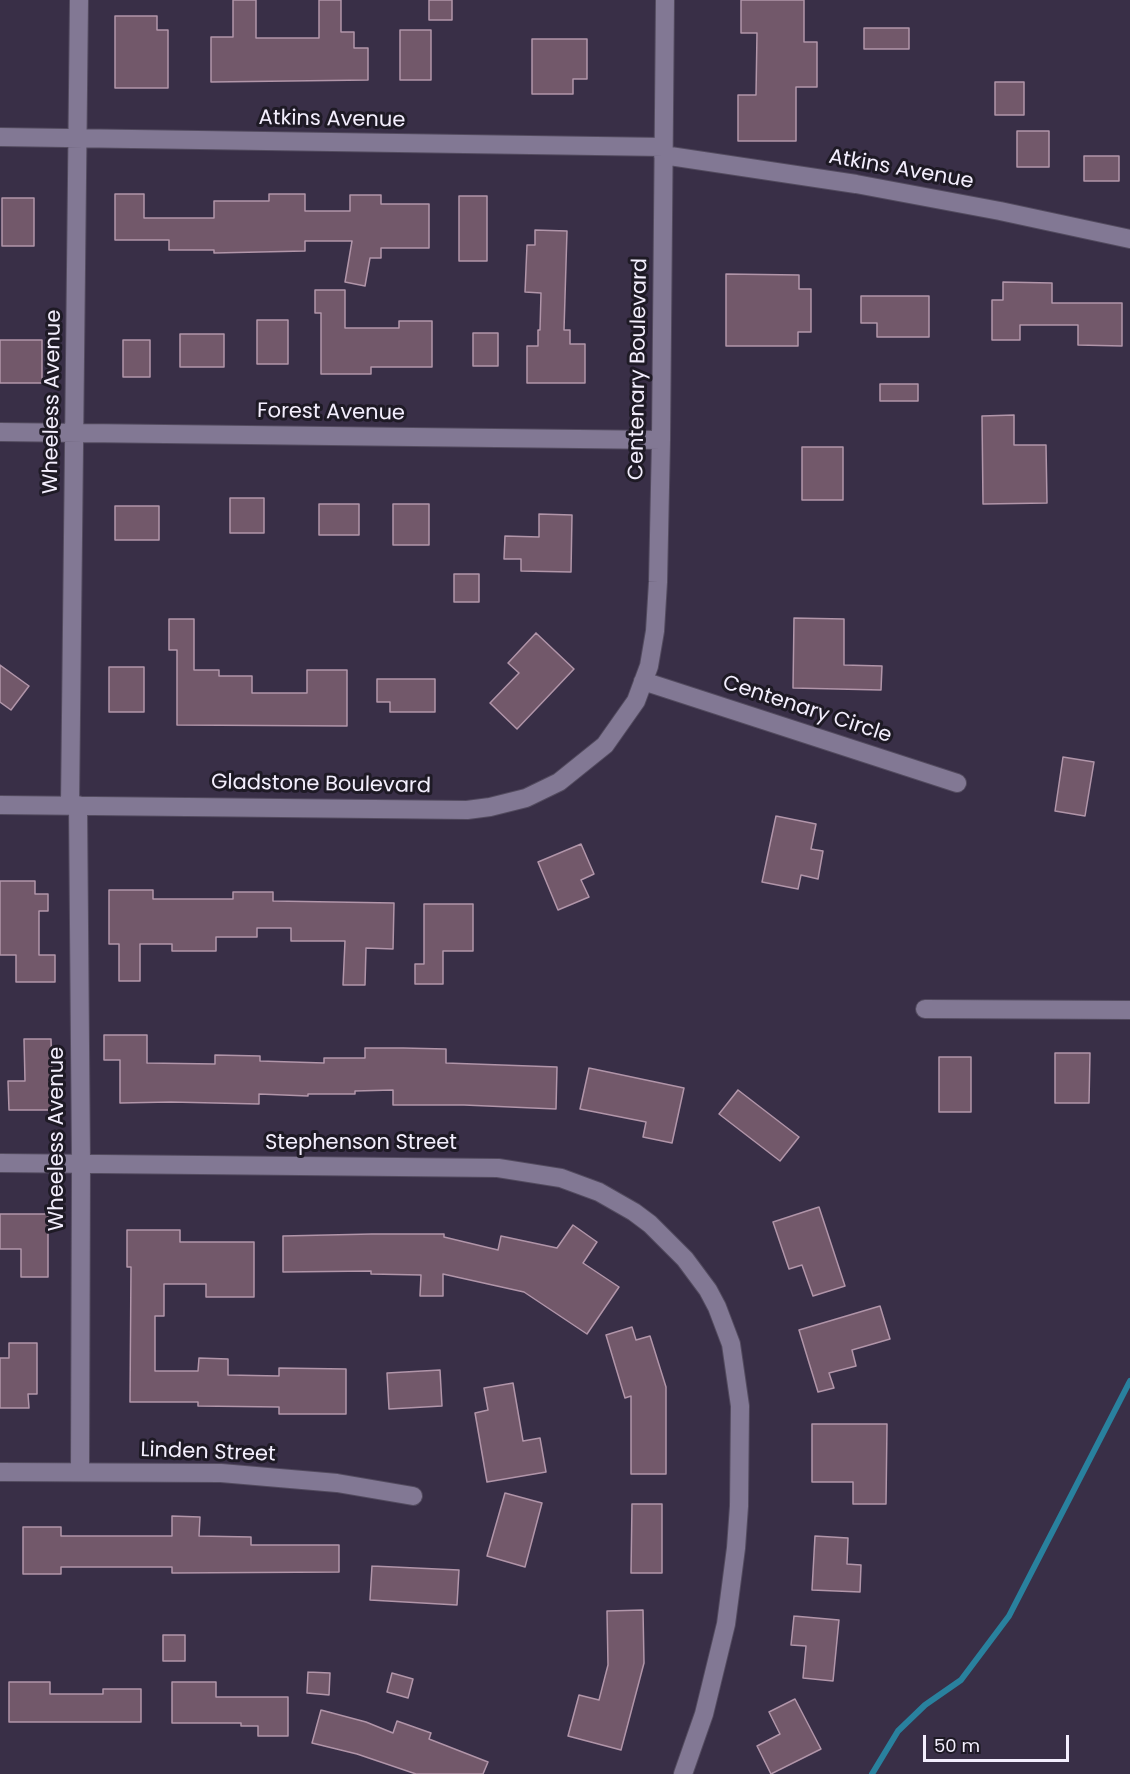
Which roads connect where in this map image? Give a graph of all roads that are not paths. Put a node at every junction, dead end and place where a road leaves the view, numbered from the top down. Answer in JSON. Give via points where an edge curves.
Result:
{"nodes":[{"id":1,"x":79,"y":0,"type":"edge"},
{"id":2,"x":665,"y":0,"type":"edge"},
{"id":3,"x":0,"y":137,"type":"edge"},
{"id":4,"x":79,"y":139,"type":"junction"},
{"id":5,"x":663,"y":151,"type":"junction"},
{"id":6,"x":1130,"y":239,"type":"edge"},
{"id":7,"x":0,"y":432,"type":"edge"},
{"id":8,"x":74,"y":434,"type":"junction"},
{"id":9,"x":661,"y":440,"type":"junction"},
{"id":10,"x":644,"y":681,"type":"junction"},
{"id":11,"x":617,"y":730,"type":"joint"},
{"id":12,"x":957,"y":783,"type":"dead end"},
{"id":13,"x":0,"y":805,"type":"edge"},
{"id":14,"x":74,"y":805,"type":"junction"},
{"id":15,"x":925,"y":1009,"type":"dead end"},
{"id":16,"x":1130,"y":1010,"type":"edge"},
{"id":17,"x":0,"y":1163,"type":"edge"},
{"id":18,"x":81,"y":1164,"type":"junction"},
{"id":19,"x":0,"y":1472,"type":"edge"},
{"id":20,"x":80,"y":1473,"type":"junction"},
{"id":21,"x":413,"y":1496,"type":"dead end"},
{"id":22,"x":683,"y":1774,"type":"edge"}],
"edges":[{"from":1,"to":4,"type":"street","name":"Wheeless Avenue"},
{"from":2,"to":5,"type":"street","name":"Centenary Boulevard"},
{"from":3,"to":4,"type":"street","name":"Atkins Avenue"},
{"from":4,"to":5,"type":"street","name":"Atkins Avenue"},
{"from":4,"to":8,"type":"street","name":"Wheeless Avenue"},
{"from":5,"to":6,"type":"street","name":"Atkins Avenue","via":[[1000,211]]},
{"from":5,"to":9,"type":"street","name":"Centenary Boulevard"},
{"from":7,"to":8,"type":"street","name":"Forest Avenue"},
{"from":8,"to":9,"type":"street","name":"Forest Avenue"},
{"from":8,"to":14,"type":"street","name":"Wheeless Avenue"},
{"from":9,"to":10,"type":"street","name":"Centenary Boulevard","via":[[655,631]]},
{"from":10,"to":11,"type":"street","name":"Centenary Boulevard"},
{"from":10,"to":12,"type":"street","name":"Centenary Circle"},
{"from":11,"to":14,"type":"street","name":"Gladstone Boulevard","via":[[589,760],[560,782],[526,798],[490,807],[467,810]]},
{"from":13,"to":14,"type":"street","name":"Gladstone Boulevard"},
{"from":14,"to":18,"type":"street","name":"Wheeless Avenue"},
{"from":15,"to":16,"type":"street"},
{"from":17,"to":18,"type":"street","name":"Stephenson Street"},
{"from":18,"to":20,"type":"street","name":"Wheeless Avenue"},
{"from":18,"to":22,"type":"street","name":"Stephenson Street","via":[[498,1168],[540,1173],[599,1192],[634,1212],[665,1238],[708,1290],[717,1307],[730,1344],[740,1406],[736,1548],[719,1659]]},
{"from":19,"to":20,"type":"street","name":"Linden Street"},
{"from":20,"to":21,"type":"street","name":"Linden Street","via":[[221,1473],[337,1483]]}]}
